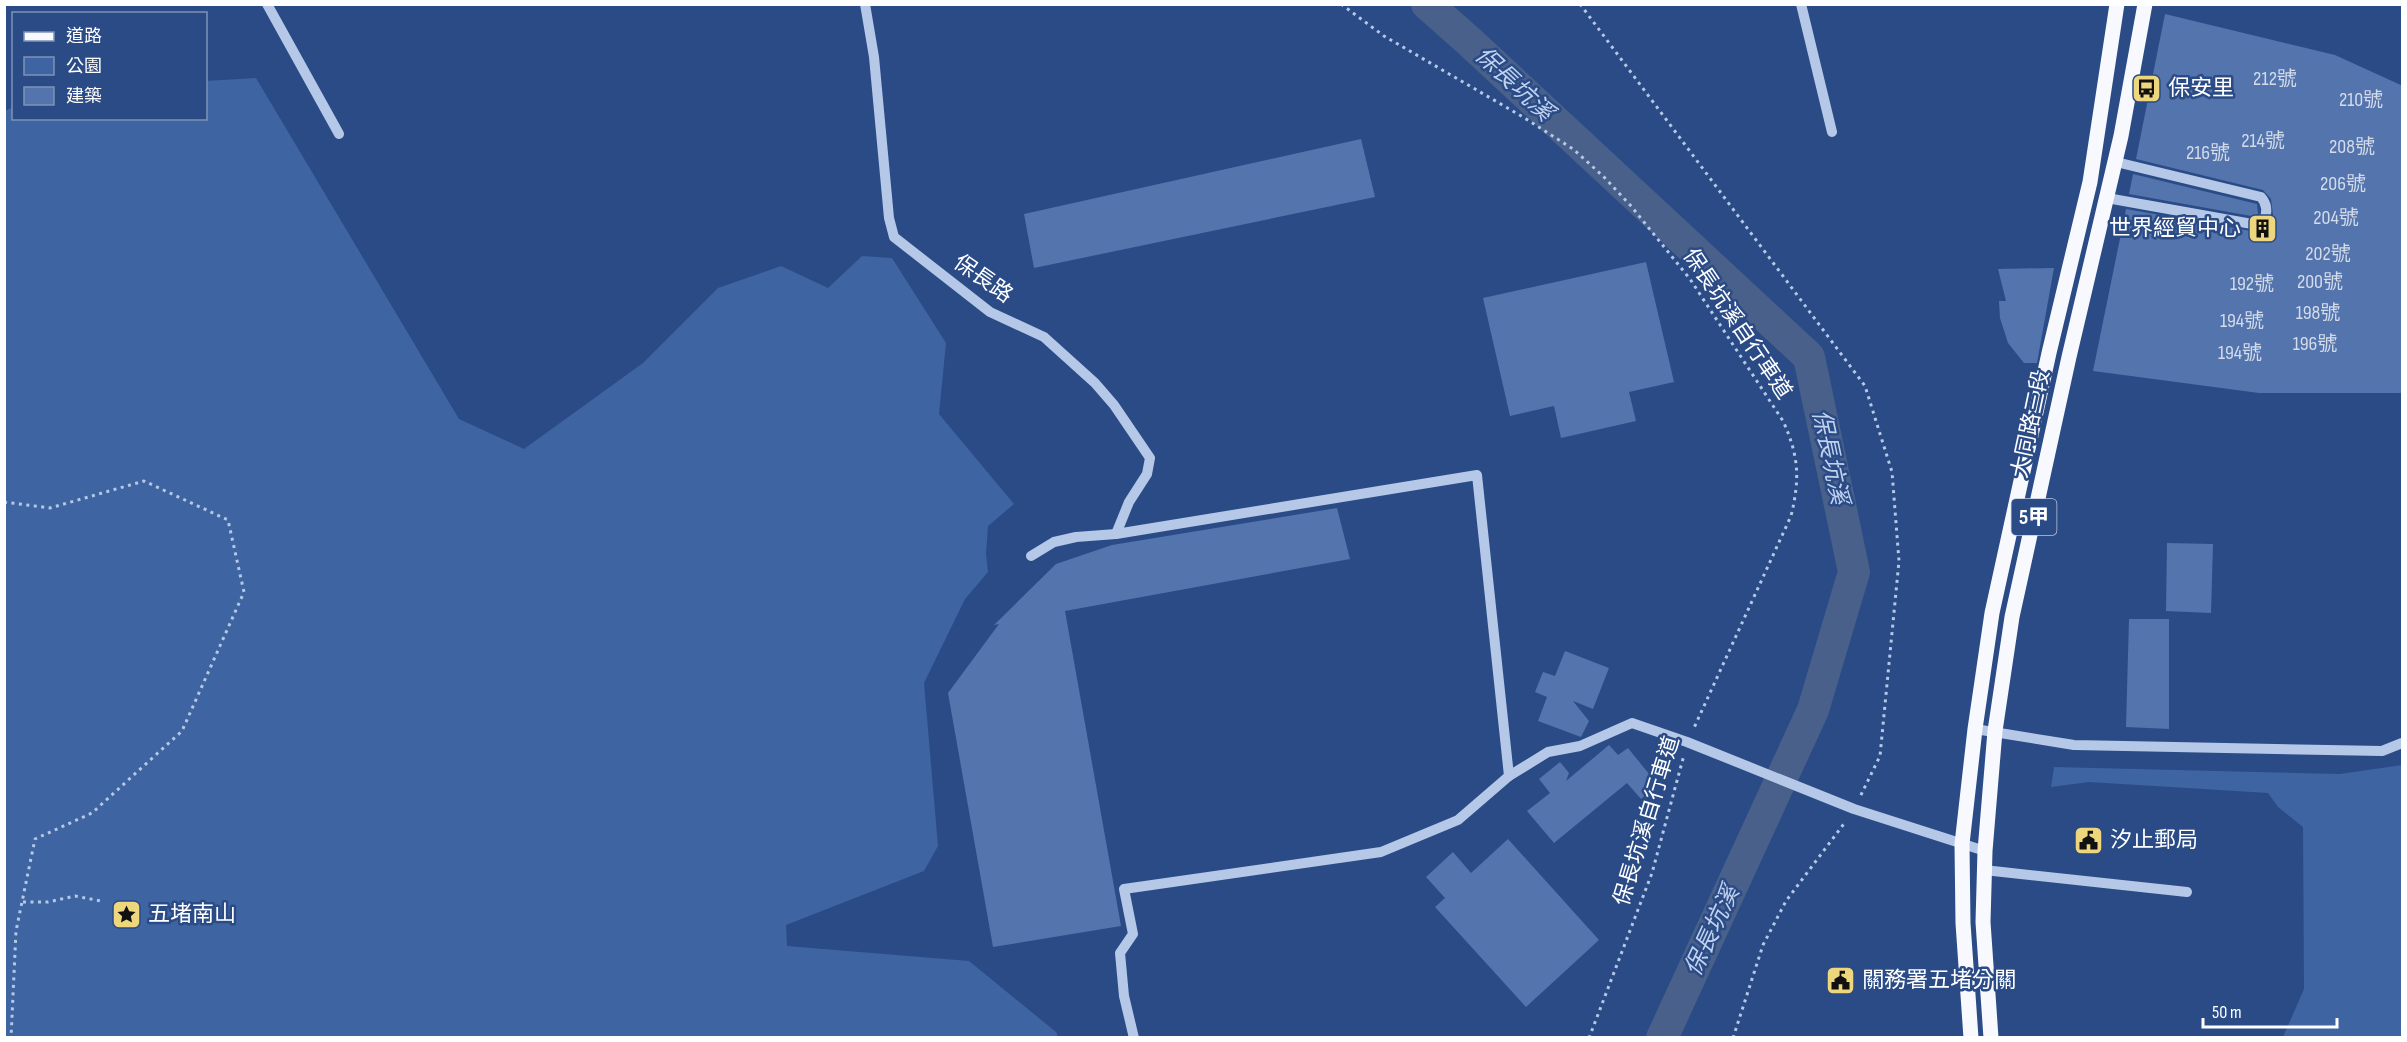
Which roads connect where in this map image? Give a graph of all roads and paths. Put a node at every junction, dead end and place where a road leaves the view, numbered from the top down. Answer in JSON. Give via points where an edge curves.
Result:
{"nodes":[{"id":1,"x":267,"y":4,"type":"edge"},
{"id":2,"x":865,"y":4,"type":"edge"},
{"id":3,"x":1341,"y":4,"type":"edge"},
{"id":4,"x":1580,"y":4,"type":"edge"},
{"id":5,"x":1801,"y":4,"type":"edge"},
{"id":6,"x":2117,"y":4,"type":"edge"},
{"id":7,"x":2145,"y":4,"type":"edge"},
{"id":8,"x":1832,"y":132,"type":"dead end"},
{"id":9,"x":339,"y":134,"type":"dead end"},
{"id":10,"x":2116,"y":162,"type":"junction"},
{"id":11,"x":2107,"y":198,"type":"junction"},
{"id":12,"x":4,"y":502,"type":"edge"},
{"id":13,"x":1116,"y":534,"type":"junction"},
{"id":14,"x":1031,"y":556,"type":"dead end"},
{"id":15,"x":1975,"y":729,"type":"junction"},
{"id":16,"x":1995,"y":731,"type":"junction"},
{"id":17,"x":1687,"y":742,"type":"junction"},
{"id":18,"x":2403,"y":743,"type":"edge"},
{"id":19,"x":1509,"y":776,"type":"junction"},
{"id":20,"x":1854,"y":810,"type":"junction"},
{"id":21,"x":1962,"y":844,"type":"junction"},
{"id":22,"x":1985,"y":851,"type":"junction"},
{"id":23,"x":1984,"y":870,"type":"junction"},
{"id":24,"x":2187,"y":892,"type":"dead end"},
{"id":25,"x":100,"y":901,"type":"dead end"},
{"id":26,"x":22,"y":902,"type":"junction"},
{"id":27,"x":11,"y":1038,"type":"edge"},
{"id":28,"x":1134,"y":1038,"type":"edge"},
{"id":29,"x":1589,"y":1038,"type":"edge"},
{"id":30,"x":1733,"y":1038,"type":"edge"},
{"id":31,"x":1971,"y":1038,"type":"edge"},
{"id":32,"x":1991,"y":1038,"type":"edge"}],
"edges":[{"from":1,"to":9,"type":"street"},
{"from":2,"to":13,"type":"street","name":"保長路","via":[[894,237],[990,312],[1044,337],[1095,383],[1119,411],[1150,458],[1147,474],[1129,502]]},
{"from":3,"to":17,"type":"path","name":"保長坑溪自行車道","via":[[1384,36],[1563,143],[1603,176],[1690,279],[1793,442],[1797,491],[1791,516]]},
{"from":4,"to":20,"type":"path","via":[[1865,386],[1892,472],[1899,561],[1880,756]]},
{"from":5,"to":8,"type":"street"},
{"from":6,"to":15,"type":"main road","name":"大同路三段","number":"5甲","via":[[2090,182],[1992,613]]},
{"from":7,"to":10,"type":"main road","name":"大同路三段","number":"5甲"},
{"from":10,"to":11,"type":"main road","name":"大同路三段","number":"5甲"},
{"from":10,"to":11,"type":"street","via":[[2261,197],[2267,214],[2264,220],[2252,224]]},
{"from":11,"to":16,"type":"main road","name":"大同路三段","number":"5甲","via":[[2012,616]]},
{"from":12,"to":26,"type":"path","via":[[50,508],[144,481],[228,520],[244,592],[182,731],[92,813],[35,839]]},
{"from":13,"to":14,"type":"street","via":[[1054,542]]},
{"from":13,"to":19,"type":"street","via":[[1477,475]]},
{"from":15,"to":16,"type":"street"},
{"from":15,"to":21,"type":"main road","name":"大同路三段","number":"5甲"},
{"from":16,"to":18,"type":"street","via":[[2074,746],[2382,751]]},
{"from":16,"to":22,"type":"main road","name":"大同路三段","number":"5甲"},
{"from":17,"to":19,"type":"street","via":[[1632,723],[1580,746],[1548,752]]},
{"from":17,"to":20,"type":"street"},
{"from":17,"to":29,"type":"path","name":"保長坑溪自行車道","via":[[1652,873]]},
{"from":19,"to":28,"type":"street","via":[[1458,820],[1381,852],[1124,889],[1133,934],[1120,953],[1124,996]]},
{"from":20,"to":21,"type":"street"},
{"from":20,"to":30,"type":"path","via":[[1786,901],[1763,945]]},
{"from":21,"to":22,"type":"street"},
{"from":21,"to":31,"type":"main road","name":"大同路三段","number":"5甲"},
{"from":22,"to":23,"type":"main road","name":"大同路三段","number":"5甲"},
{"from":23,"to":24,"type":"street"},
{"from":23,"to":32,"type":"main road","name":"大同路三段","number":"5甲","via":[[1983,922]]},
{"from":25,"to":26,"type":"path","via":[[75,896]]},
{"from":26,"to":27,"type":"path","via":[[16,931]]}]}
